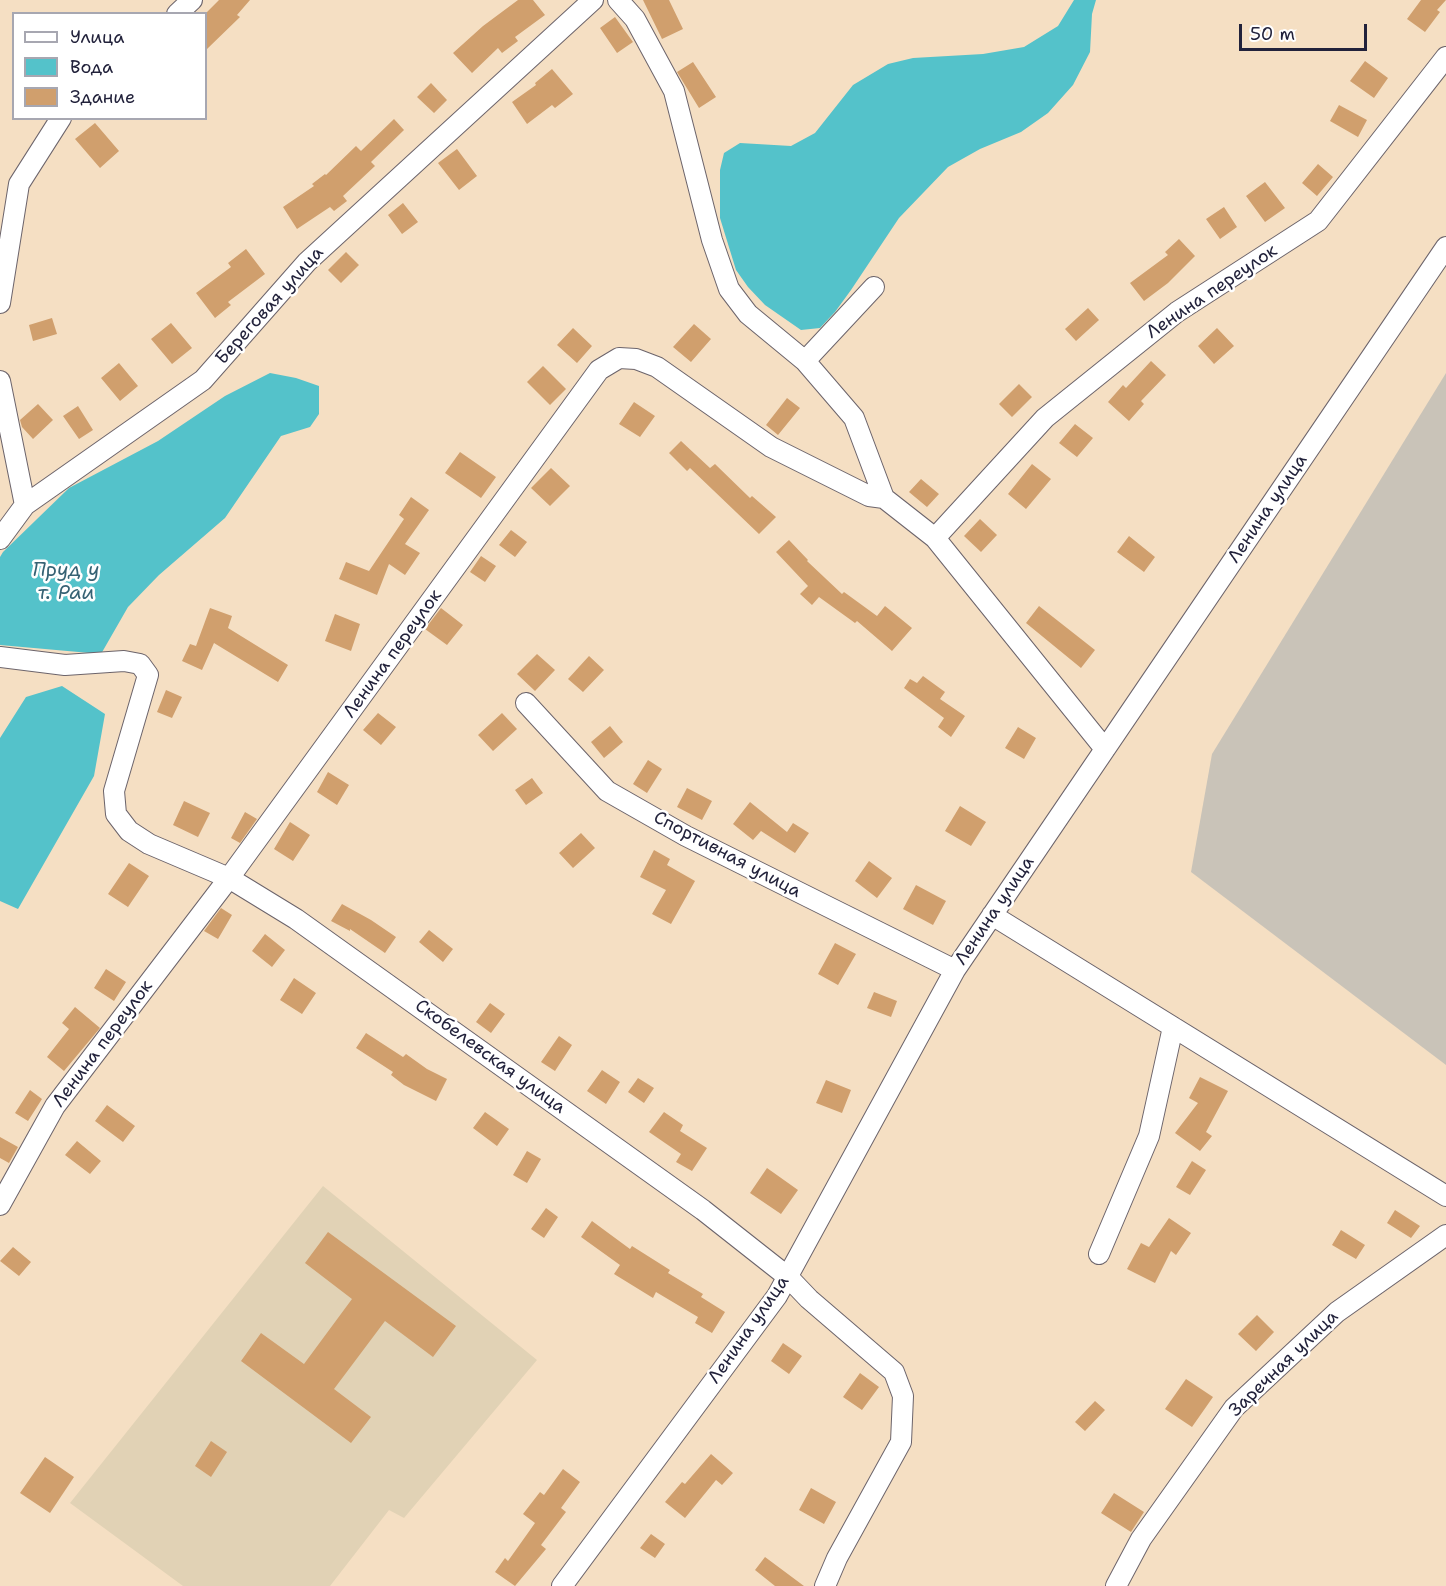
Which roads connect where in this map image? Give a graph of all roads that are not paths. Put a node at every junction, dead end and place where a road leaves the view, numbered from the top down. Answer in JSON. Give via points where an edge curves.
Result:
{"nodes":[{"id":1,"x":192,"y":0,"type":"edge"},
{"id":2,"x":593,"y":0,"type":"edge"},
{"id":3,"x":618,"y":0,"type":"edge"},
{"id":4,"x":179,"y":12,"type":"edge"},
{"id":5,"x":1446,"y":57,"type":"edge"},
{"id":6,"x":59,"y":120,"type":"edge"},
{"id":7,"x":1446,"y":246,"type":"edge"},
{"id":8,"x":874,"y":287,"type":"dead end"},
{"id":9,"x":0,"y":303,"type":"edge"},
{"id":10,"x":805,"y":361,"type":"junction"},
{"id":11,"x":0,"y":381,"type":"edge"},
{"id":12,"x":884,"y":498,"type":"junction"},
{"id":13,"x":25,"y":505,"type":"junction"},
{"id":14,"x":935,"y":537,"type":"junction"},
{"id":15,"x":0,"y":539,"type":"edge"},
{"id":16,"x":0,"y":657,"type":"edge"},
{"id":17,"x":526,"y":703,"type":"dead end"},
{"id":18,"x":1105,"y":749,"type":"junction"},
{"id":19,"x":229,"y":878,"type":"junction"},
{"id":20,"x":992,"y":915,"type":"junction"},
{"id":21,"x":955,"y":970,"type":"junction"},
{"id":22,"x":1173,"y":1027,"type":"junction"},
{"id":23,"x":1446,"y":1196,"type":"edge"},
{"id":24,"x":0,"y":1205,"type":"edge"},
{"id":25,"x":1446,"y":1235,"type":"edge"},
{"id":26,"x":1099,"y":1254,"type":"dead end"},
{"id":27,"x":788,"y":1277,"type":"junction"},
{"id":28,"x":562,"y":1586,"type":"edge"},
{"id":29,"x":825,"y":1586,"type":"edge"},
{"id":30,"x":1116,"y":1586,"type":"edge"}],
"edges":[{"from":1,"to":4,"type":"street"},
{"from":2,"to":13,"type":"street","name":"Береговая улица","via":[[307,262],[203,380]]},
{"from":3,"to":10,"type":"street","via":[[635,19],[674,91],[712,240],[729,289],[748,314]]},
{"from":5,"to":14,"type":"street","name":"Ленина переулок","via":[[1318,221],[1177,312],[1045,418]]},
{"from":6,"to":9,"type":"street","via":[[19,184]]},
{"from":7,"to":18,"type":"street","name":"Ленина улица"},
{"from":8,"to":10,"type":"street"},
{"from":10,"to":12,"type":"street","via":[[854,418]]},
{"from":11,"to":13,"type":"street"},
{"from":12,"to":14,"type":"street"},
{"from":12,"to":19,"type":"street","name":"Ленина переулок","via":[[868,496],[771,447],[657,367],[619,358],[599,370]]},
{"from":13,"to":15,"type":"street","name":"Береговая улица"},
{"from":14,"to":18,"type":"street"},
{"from":16,"to":19,"type":"street","name":"Скобелевская улица","via":[[65,665],[124,661],[140,664],[148,675],[114,791],[116,814],[129,831],[149,844]]},
{"from":17,"to":21,"type":"street","name":"Спортивная улица","via":[[607,791],[686,836]]},
{"from":18,"to":20,"type":"street","name":"Ленина улица"},
{"from":19,"to":24,"type":"street","name":"Ленина переулок","via":[[55,1106]]},
{"from":19,"to":27,"type":"street","name":"Скобелевская улица","via":[[296,918],[703,1210]]},
{"from":20,"to":21,"type":"street","name":"Ленина улица"},
{"from":20,"to":22,"type":"street"},
{"from":21,"to":27,"type":"street","name":"Ленина улица"},
{"from":22,"to":23,"type":"street"},
{"from":22,"to":26,"type":"street","via":[[1149,1136]]},
{"from":25,"to":30,"type":"street","name":"Заречная улица","via":[[1336,1312],[1234,1408],[1141,1539]]},
{"from":27,"to":28,"type":"street","name":"Ленина улица"},
{"from":27,"to":29,"type":"street","name":"Скобелевская улица","via":[[894,1372],[903,1396],[901,1442]]}]}
